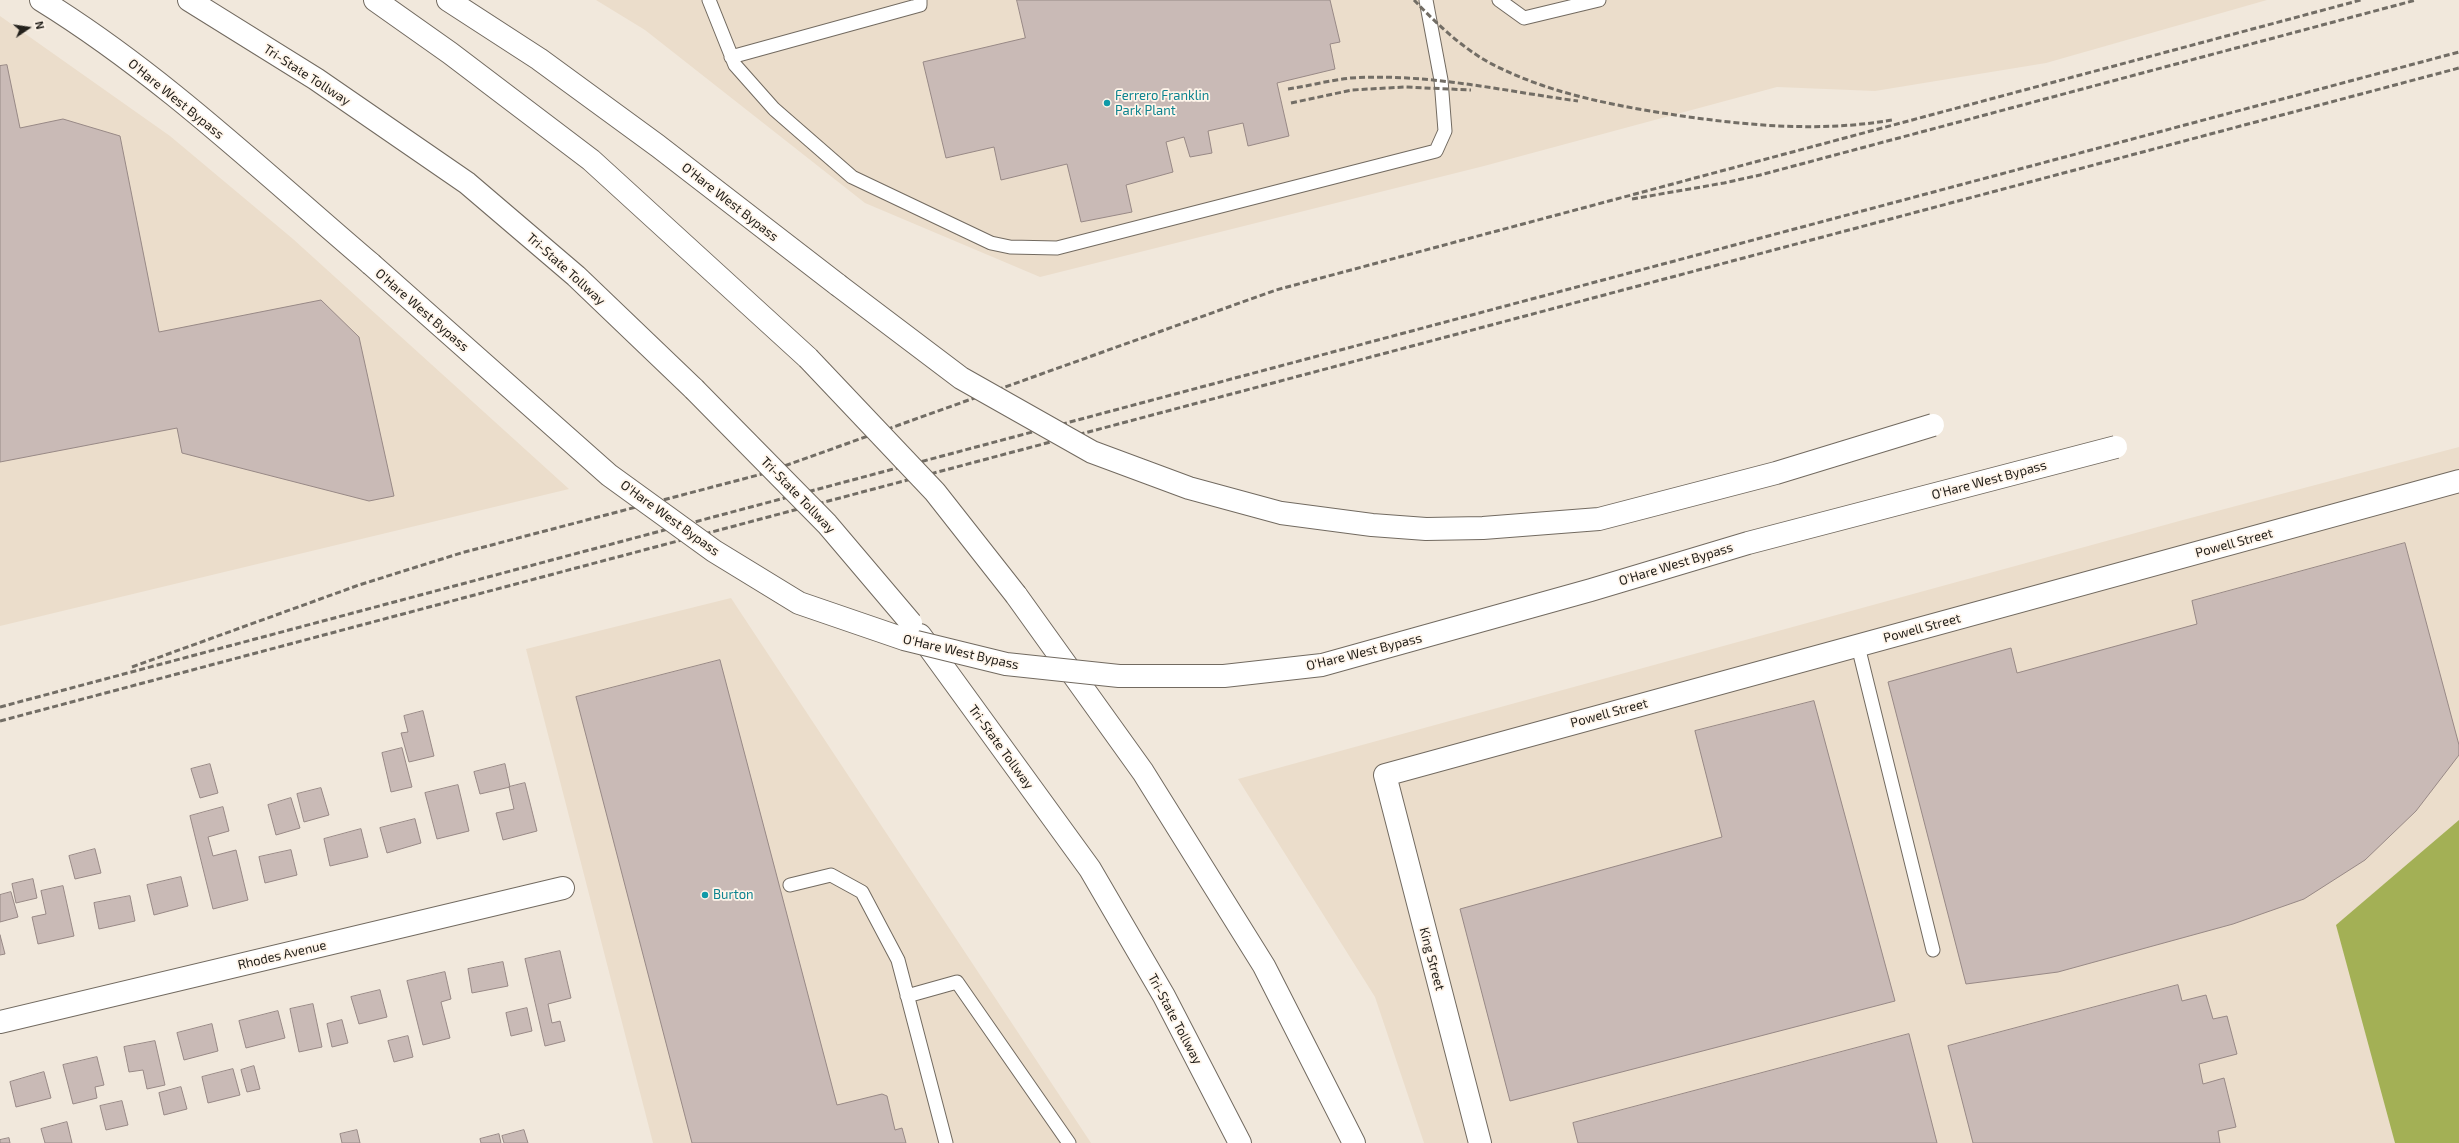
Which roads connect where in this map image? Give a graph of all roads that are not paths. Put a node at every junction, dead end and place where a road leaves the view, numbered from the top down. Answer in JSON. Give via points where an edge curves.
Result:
{"nodes":[{"id":1,"x":41,"y":0,"type":"edge"},
{"id":2,"x":189,"y":0,"type":"edge"},
{"id":3,"x":375,"y":0,"type":"edge"},
{"id":4,"x":448,"y":0,"type":"edge"},
{"id":5,"x":709,"y":0,"type":"edge"},
{"id":6,"x":920,"y":0,"type":"edge"},
{"id":7,"x":1426,"y":0,"type":"edge"},
{"id":8,"x":1499,"y":0,"type":"edge"},
{"id":9,"x":1599,"y":0,"type":"edge"},
{"id":10,"x":731,"y":57,"type":"junction"},
{"id":11,"x":1933,"y":425,"type":"dead end"},
{"id":12,"x":2116,"y":447,"type":"dead end"},
{"id":13,"x":2459,"y":482,"type":"edge"},
{"id":14,"x":1858,"y":646,"type":"junction"},
{"id":15,"x":1384,"y":775,"type":"joint"},
{"id":16,"x":790,"y":885,"type":"dead end"},
{"id":17,"x":563,"y":888,"type":"dead end"},
{"id":18,"x":1933,"y":950,"type":"dead end"},
{"id":19,"x":907,"y":996,"type":"junction"},
{"id":20,"x":0,"y":1022,"type":"edge"},
{"id":21,"x":946,"y":1143,"type":"edge"},
{"id":22,"x":1069,"y":1143,"type":"edge"},
{"id":23,"x":1240,"y":1143,"type":"edge"},
{"id":24,"x":1354,"y":1143,"type":"edge"},
{"id":25,"x":1480,"y":1143,"type":"edge"}],
"edges":[{"from":1,"to":12,"type":"main road","name":"O'Hare West Bypass","bridge":true,"via":[[89,29],[180,100],[371,264],[609,475],[714,551],[799,603],[904,639],[1006,664],[1119,676],[1217,676],[1322,665],[1562,598],[1748,542]]},
{"from":2,"to":23,"type":"main road","name":"Tri-State Tollway","bridge":true,"via":[[316,79],[467,183],[576,276],[827,524],[911,623],[1090,869],[1164,996]]},
{"from":3,"to":24,"type":"main road","bridge":true,"via":[[450,52],[591,160],[808,358],[934,492],[1016,595],[1143,772],[1264,966]]},
{"from":4,"to":11,"type":"main road","name":"O'Hare West Bypass","bridge":true,"via":[[539,59],[658,146],[960,378],[1092,452],[1189,488],[1281,513],[1372,525],[1426,529],[1476,528],[1599,519],[1776,474]]},
{"from":5,"to":10,"type":"lane"},
{"from":6,"to":10,"type":"lane","via":[[920,4]]},
{"from":7,"to":10,"type":"lane","via":[[1441,80],[1445,131],[1436,151],[1057,248],[1010,247],[991,243],[852,177],[774,109],[734,65]]},
{"from":8,"to":9,"type":"lane","via":[[1524,18]]},
{"from":13,"to":14,"type":"main road","name":"Powell Street"},
{"from":14,"to":15,"type":"main road","name":"Powell Street"},
{"from":14,"to":18,"type":"lane"},
{"from":15,"to":25,"type":"main road","name":"King Street"},
{"from":16,"to":19,"type":"lane","via":[[831,875],[862,892],[898,960]]},
{"from":17,"to":20,"type":"main road","name":"Rhodes Avenue"},
{"from":19,"to":21,"type":"lane"},
{"from":19,"to":22,"type":"lane","via":[[957,982]]}]}
